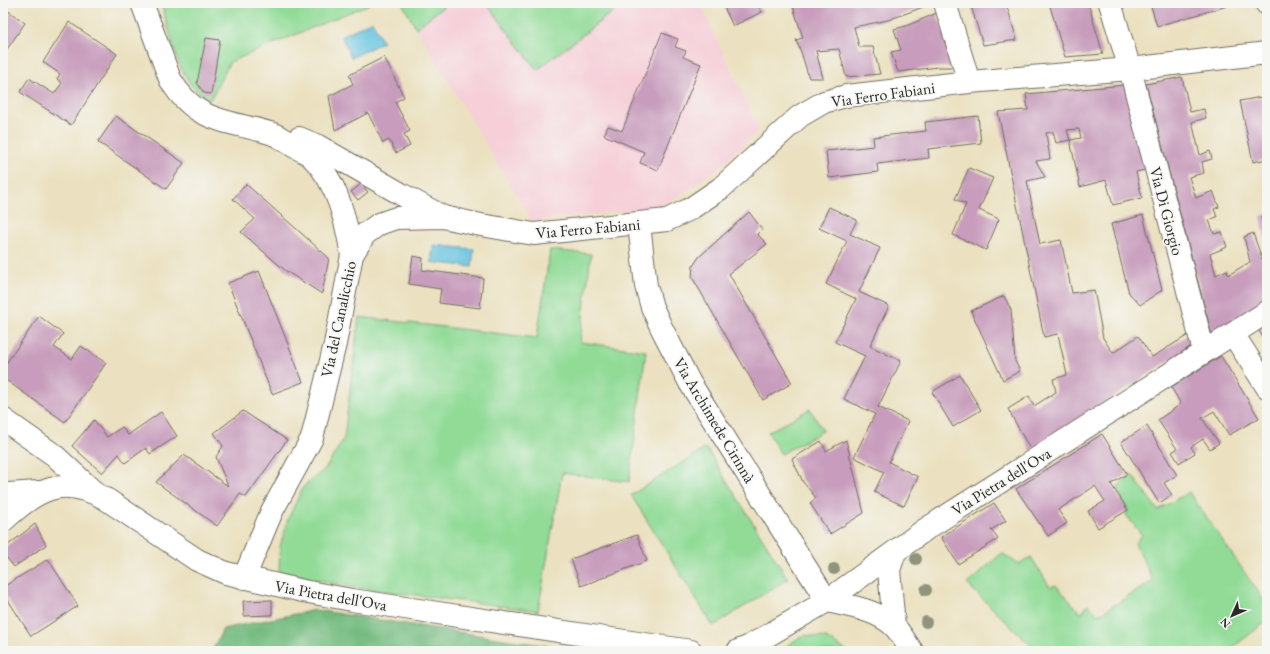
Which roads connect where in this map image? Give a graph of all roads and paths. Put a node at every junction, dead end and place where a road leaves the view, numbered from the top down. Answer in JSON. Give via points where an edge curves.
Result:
{"nodes":[{"id":1,"x":142,"y":3,"type":"edge"},
{"id":2,"x":945,"y":3,"type":"edge"},
{"id":3,"x":1110,"y":3,"type":"edge"},
{"id":4,"x":1267,"y":53,"type":"edge"},
{"id":5,"x":1130,"y":69,"type":"junction"},
{"id":6,"x":969,"y":82,"type":"junction"},
{"id":7,"x":272,"y":133,"type":"junction"},
{"id":8,"x":444,"y":217,"type":"junction"},
{"id":9,"x":639,"y":224,"type":"junction"},
{"id":10,"x":352,"y":255,"type":"junction"},
{"id":11,"x":1267,"y":312,"type":"edge"},
{"id":12,"x":1233,"y":334,"type":"junction"},
{"id":13,"x":1204,"y":352,"type":"junction"},
{"id":14,"x":1267,"y":387,"type":"edge"},
{"id":15,"x":3,"y":419,"type":"edge"},
{"id":16,"x":42,"y":491,"type":"junction"},
{"id":17,"x":94,"y":492,"type":"junction"},
{"id":18,"x":3,"y":497,"type":"edge"},
{"id":19,"x":3,"y":521,"type":"edge"},
{"id":20,"x":896,"y":552,"type":"junction"},
{"id":21,"x":244,"y":578,"type":"junction"},
{"id":22,"x":827,"y":601,"type":"junction"},
{"id":23,"x":894,"y":626,"type":"junction"},
{"id":24,"x":691,"y":651,"type":"edge"},
{"id":25,"x":738,"y":651,"type":"edge"},
{"id":26,"x":912,"y":651,"type":"edge"}],
"edges":[{"from":1,"to":7,"type":"main road","name":"Via del Canalicchio","via":[[170,79],[183,98],[203,114],[214,119]]},
{"from":2,"to":6,"type":"main road"},
{"from":3,"to":5,"type":"main road","name":"Via Di Giorgio"},
{"from":4,"to":5,"type":"main road","name":"Via Ferro Fabiani"},
{"from":5,"to":6,"type":"main road","name":"Via Ferro Fabiani"},
{"from":5,"to":13,"type":"main road","name":"Via Di Giorgio"},
{"from":6,"to":9,"type":"main road","name":"Via Ferro Fabiani","via":[[846,96],[824,102],[800,116],[721,188],[690,209],[667,220]]},
{"from":7,"to":8,"type":"main road","via":[[299,137],[318,146]]},
{"from":7,"to":10,"type":"main road","name":"Via del Canalicchio","via":[[311,156],[329,181],[340,202]]},
{"from":8,"to":9,"type":"main road","name":"Via Ferro Fabiani","via":[[534,234]]},
{"from":8,"to":10,"type":"main road","via":[[396,218],[379,224],[365,234]]},
{"from":9,"to":22,"type":"main road","name":"Via Archimede Cirinnà","via":[[646,286],[662,329],[690,383]]},
{"from":10,"to":21,"type":"main road","name":"Via del Canalicchio","via":[[335,344],[312,438],[272,511]]},
{"from":11,"to":12,"type":"main road","name":"Via Pietra dell'Ova"},
{"from":12,"to":13,"type":"main road","name":"Via Pietra dell'Ova"},
{"from":12,"to":14,"type":"main road"},
{"from":13,"to":20,"type":"main road","name":"Via Pietra dell'Ova","via":[[926,529]]},
{"from":15,"to":17,"type":"main road","via":[[54,455]]},
{"from":16,"to":17,"type":"main road","name":"Via Pietra dell'Ova","via":[[61,486]]},
{"from":16,"to":18,"type":"main road","via":[[8,494]]},
{"from":16,"to":19,"type":"main road","name":"Via Pietra dell'Ova"},
{"from":17,"to":21,"type":"main road","name":"Via Pietra dell'Ova","via":[[197,560]]},
{"from":20,"to":22,"type":"main road","name":"Via Pietra dell'Ova"},
{"from":20,"to":23,"type":"main road","via":[[889,570]]},
{"from":21,"to":24,"type":"main road","name":"Via Pietra dell'Ova","via":[[352,600]]},
{"from":22,"to":23,"type":"main road","via":[[862,609],[880,616]]},
{"from":22,"to":25,"type":"main road","name":"Via Pietra dell'Ova"},
{"from":23,"to":26,"type":"main road"}]}
